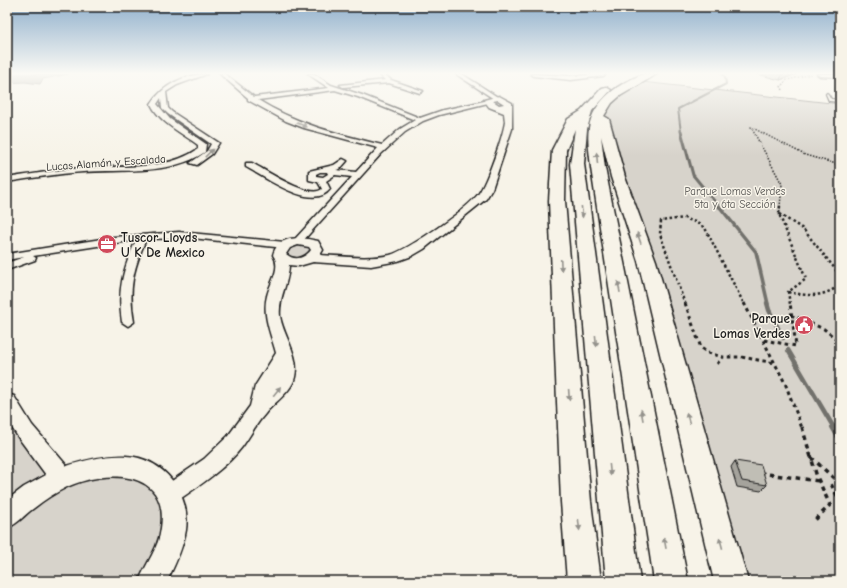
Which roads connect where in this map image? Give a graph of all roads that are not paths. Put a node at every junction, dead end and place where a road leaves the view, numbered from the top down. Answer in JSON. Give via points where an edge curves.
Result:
{"nodes":[{"id":1,"x":156,"y":101,"type":"edge"},
{"id":2,"x":164,"y":101,"type":"edge"},
{"id":3,"x":255,"y":101,"type":"edge"},
{"id":4,"x":374,"y":101,"type":"edge"},
{"id":5,"x":490,"y":101,"type":"edge"},
{"id":6,"x":492,"y":101,"type":"edge"},
{"id":7,"x":601,"y":101,"type":"edge"},
{"id":8,"x":606,"y":101,"type":"edge"},
{"id":9,"x":594,"y":111,"type":"junction"},
{"id":10,"x":420,"y":120,"type":"junction"},
{"id":11,"x":382,"y":147,"type":"junction"},
{"id":12,"x":344,"y":161,"type":"dead end"},
{"id":13,"x":248,"y":165,"type":"dead end"},
{"id":14,"x":330,"y":173,"type":"junction"},
{"id":15,"x":356,"y":177,"type":"junction"},
{"id":16,"x":7,"y":180,"type":"edge"},
{"id":17,"x":7,"y":184,"type":"edge"},
{"id":18,"x":142,"y":237,"type":"junction"},
{"id":19,"x":58,"y":249,"type":"junction"},
{"id":20,"x":306,"y":250,"type":"junction"},
{"id":21,"x":282,"y":253,"type":"junction"},
{"id":22,"x":7,"y":257,"type":"edge"},
{"id":23,"x":7,"y":267,"type":"edge"},
{"id":24,"x":282,"y":274,"type":"junction"},
{"id":25,"x":128,"y":322,"type":"dead end"},
{"id":26,"x":7,"y":402,"type":"edge"},
{"id":27,"x":62,"y":478,"type":"junction"},
{"id":28,"x":170,"y":494,"type":"junction"},
{"id":29,"x":9,"y":509,"type":"edge"},
{"id":30,"x":152,"y":581,"type":"edge"},
{"id":31,"x":584,"y":581,"type":"edge"},
{"id":32,"x":622,"y":581,"type":"edge"},
{"id":33,"x":671,"y":581,"type":"edge"},
{"id":34,"x":731,"y":581,"type":"edge"}],
"edges":[{"from":1,"to":16,"type":"street","name":"Lucas Alamán y Escalada","via":[[155,109],[202,144],[202,150],[194,157],[155,167],[82,170]]},
{"from":17,"to":2,"type":"street","name":"Lucas Alamán y Escalada","one_way":true,"via":[[84,174],[170,170],[192,164],[207,156],[215,143],[170,113],[165,108]]},
{"from":3,"to":11,"type":"street","one_way":true,"via":[[317,130]]},
{"from":4,"to":10,"type":"street"},
{"from":5,"to":10,"type":"street"},
{"from":6,"to":20,"type":"street","via":[[505,108],[508,130],[489,182],[482,197],[474,206],[408,253],[393,258],[371,262],[342,259]]},
{"from":7,"to":9,"type":"highway"},
{"from":8,"to":9,"type":"highway"},
{"from":9,"to":31,"type":"highway","one_way":true,"via":[[572,122],[559,150],[557,200],[576,502]]},
{"from":9,"to":32,"type":"highway","one_way":true,"via":[[581,129],[577,164]]},
{"from":33,"to":9,"type":"highway","one_way":true,"via":[[598,168]]},
{"from":34,"to":9,"type":"highway","one_way":true,"via":[[647,261]]},
{"from":10,"to":11,"type":"street"},
{"from":11,"to":15,"type":"street"},
{"from":12,"to":14,"type":"street"},
{"from":13,"to":14,"type":"street","via":[[308,195],[322,193],[326,189],[321,179]]},
{"from":14,"to":15,"type":"street"},
{"from":15,"to":20,"type":"street","via":[[317,223]]},
{"from":18,"to":19,"type":"street","via":[[115,238]]},
{"from":18,"to":21,"type":"street","via":[[210,237],[256,244]]},
{"from":18,"to":25,"type":"street","via":[[126,276],[124,304]]},
{"from":19,"to":22,"type":"street"},
{"from":19,"to":23,"type":"street"},
{"from":20,"to":21,"type":"street"},
{"from":20,"to":21,"type":"street"},
{"from":20,"to":24,"type":"street"},
{"from":21,"to":24,"type":"street"},
{"from":24,"to":28,"type":"street","via":[[274,296],[273,316],[288,365],[286,378],[276,394],[260,408],[235,442],[211,465]]},
{"from":26,"to":27,"type":"main road","via":[[25,431]]},
{"from":27,"to":28,"type":"main road","via":[[97,467],[128,466],[154,475]]},
{"from":27,"to":29,"type":"main road"},
{"from":28,"to":30,"type":"main road","via":[[175,515],[172,540],[161,569]]}]}
